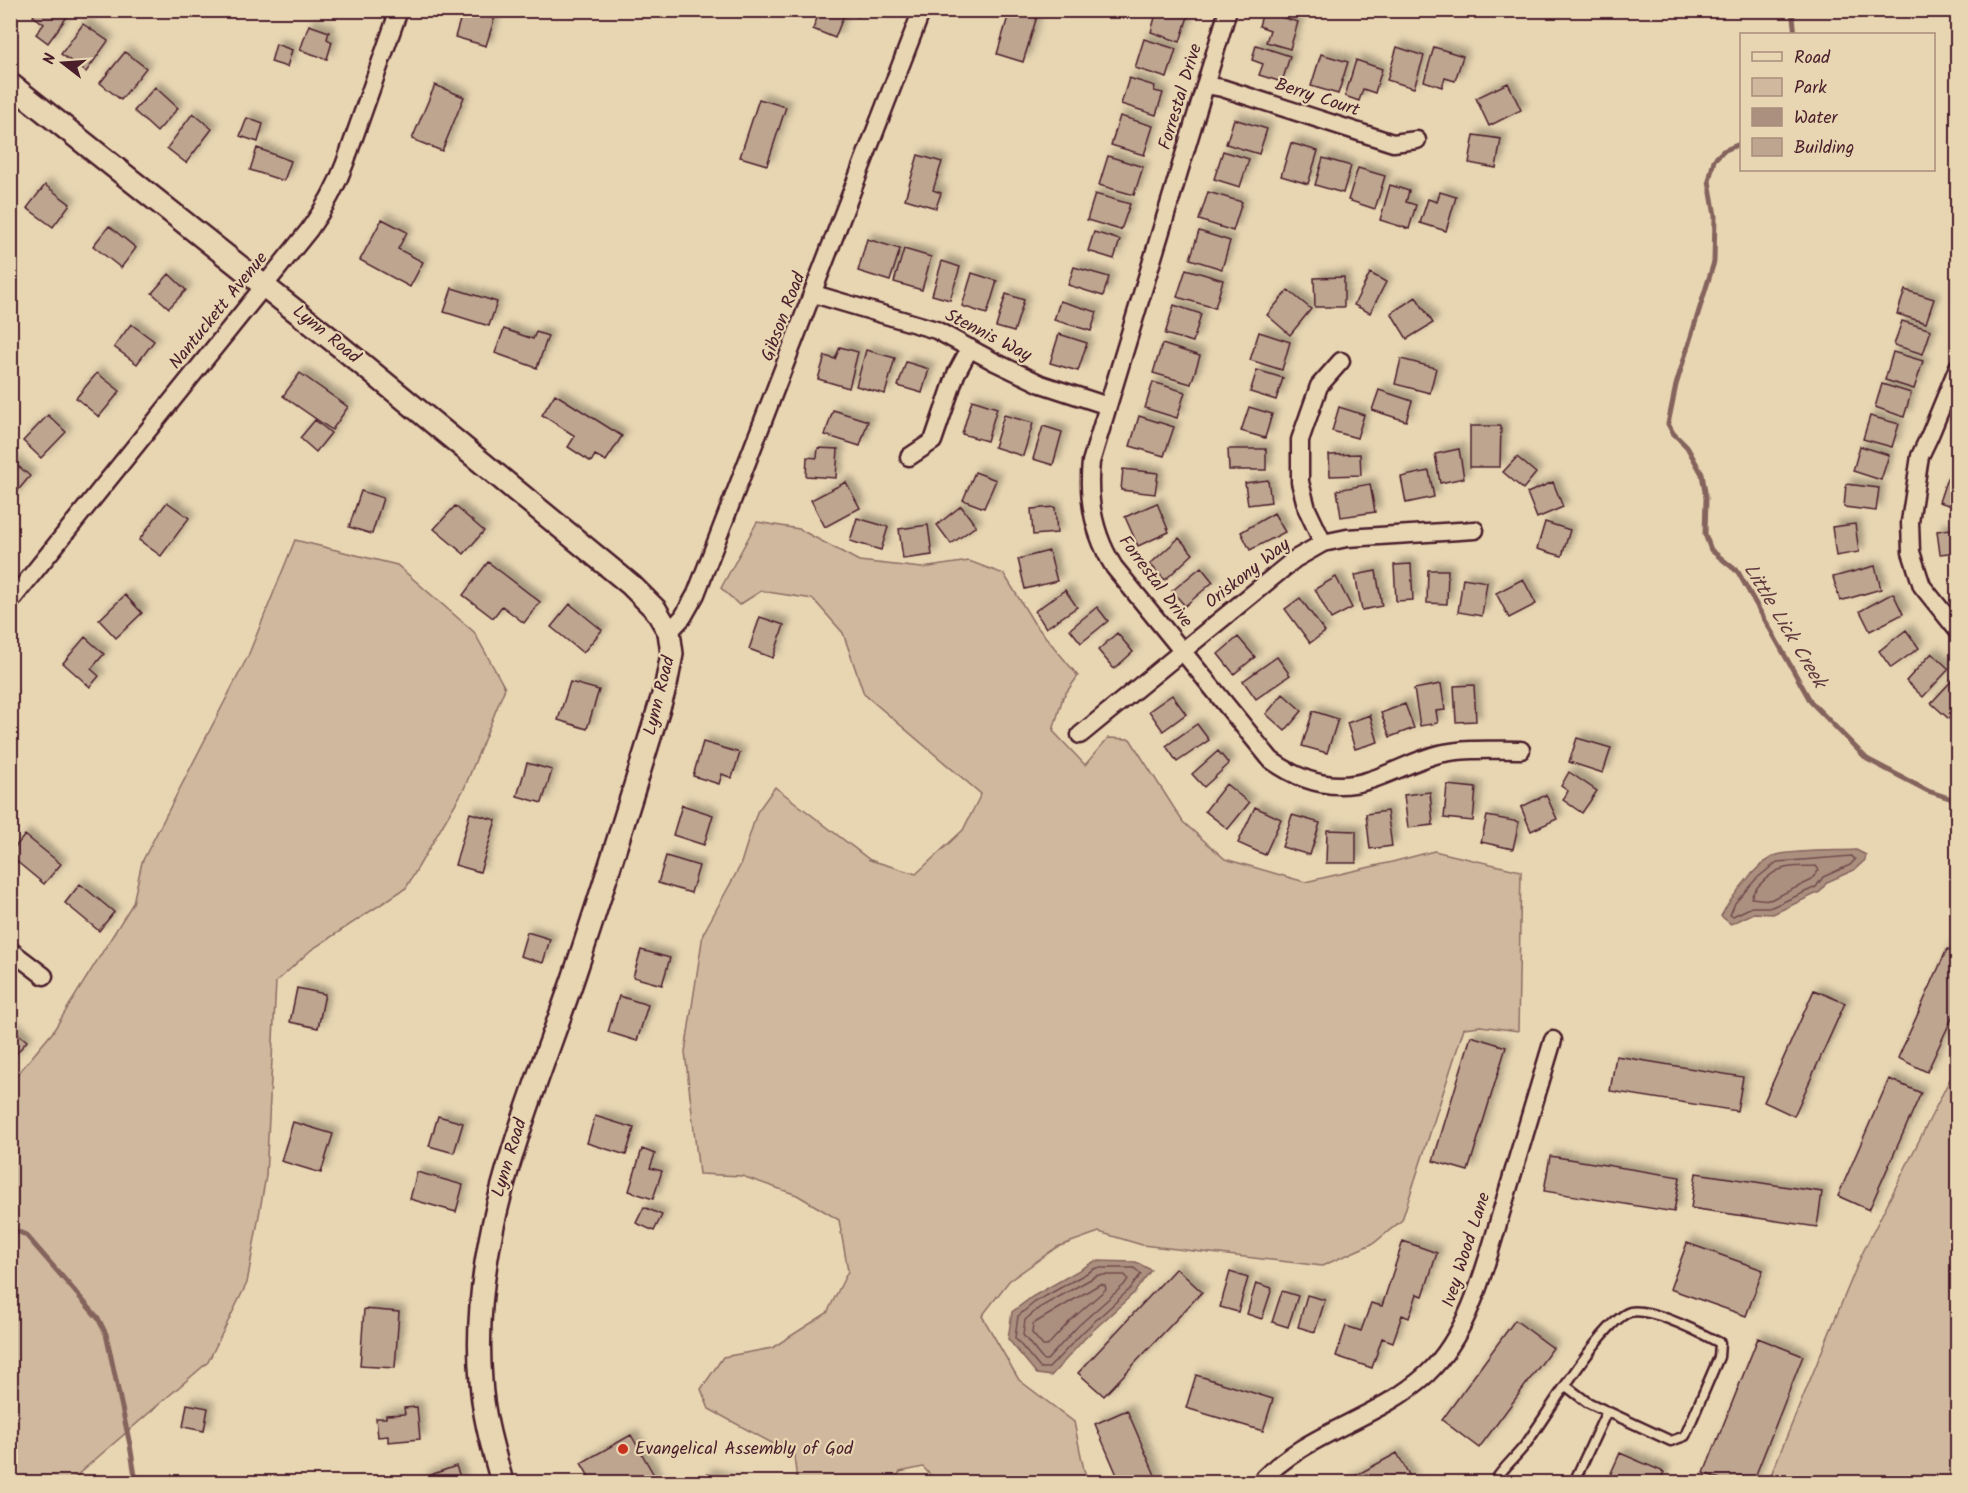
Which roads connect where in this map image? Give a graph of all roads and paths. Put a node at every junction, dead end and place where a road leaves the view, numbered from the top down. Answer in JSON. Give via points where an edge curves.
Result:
{"nodes":[{"id":1,"x":399,"y":10,"type":"edge"},
{"id":2,"x":922,"y":10,"type":"edge"},
{"id":3,"x":1228,"y":10,"type":"edge"},
{"id":4,"x":10,"y":84,"type":"edge"},
{"id":5,"x":1206,"y":85,"type":"junction"},
{"id":6,"x":1417,"y":140,"type":"dead end"},
{"id":7,"x":264,"y":286,"type":"junction"},
{"id":8,"x":814,"y":294,"type":"junction"},
{"id":9,"x":970,"y":348,"type":"junction"},
{"id":10,"x":1341,"y":361,"type":"dead end"},
{"id":11,"x":1958,"y":367,"type":"edge"},
{"id":12,"x":1108,"y":406,"type":"junction"},
{"id":13,"x":909,"y":458,"type":"dead end"},
{"id":14,"x":1475,"y":530,"type":"dead end"},
{"id":15,"x":1323,"y":543,"type":"junction"},
{"id":16,"x":10,"y":602,"type":"edge"},
{"id":17,"x":1958,"y":631,"type":"edge"},
{"id":18,"x":669,"y":632,"type":"junction"},
{"id":19,"x":1182,"y":651,"type":"junction"},
{"id":20,"x":1080,"y":735,"type":"dead end"},
{"id":21,"x":1521,"y":750,"type":"dead end"},
{"id":22,"x":10,"y":950,"type":"edge"},
{"id":23,"x":44,"y":976,"type":"dead end"},
{"id":24,"x":1553,"y":1040,"type":"dead end"},
{"id":25,"x":1566,"y":1386,"type":"junction"},
{"id":26,"x":1607,"y":1411,"type":"junction"},
{"id":27,"x":502,"y":1482,"type":"edge"},
{"id":28,"x":1260,"y":1482,"type":"edge"},
{"id":29,"x":1494,"y":1482,"type":"edge"},
{"id":30,"x":1574,"y":1482,"type":"edge"}],
"edges":[{"from":1,"to":7,"type":"street","name":"Nantuckett Avenue","via":[[336,187],[309,230]]},
{"from":2,"to":8,"type":"street","name":"Gibson Road"},
{"from":3,"to":5,"type":"street","name":"Forrestal Drive"},
{"from":4,"to":7,"type":"street","name":"Lynn Road"},
{"from":5,"to":6,"type":"street","name":"Berry Court","via":[[1393,143]]},
{"from":5,"to":12,"type":"street","name":"Forrestal Drive"},
{"from":7,"to":16,"type":"street","name":"Nantuckett Avenue"},
{"from":7,"to":18,"type":"street","name":"Lynn Road","via":[[631,585],[663,619]]},
{"from":8,"to":9,"type":"street","name":"Stennis Way","via":[[936,330]]},
{"from":8,"to":18,"type":"street","name":"Gibson Road","via":[[696,594]]},
{"from":9,"to":12,"type":"street","name":"Stennis Way","via":[[1041,384]]},
{"from":9,"to":13,"type":"street","via":[[956,374],[933,441]]},
{"from":10,"to":15,"type":"street","via":[[1319,386],[1300,440],[1300,482]]},
{"from":11,"to":17,"type":"street","via":[[1920,456],[1910,522],[1911,552],[1922,586]]},
{"from":12,"to":19,"type":"street","name":"Forrestal Drive","via":[[1090,473],[1095,527],[1114,567]]},
{"from":14,"to":15,"type":"street","name":"Oriskony Way"},
{"from":15,"to":19,"type":"street","name":"Oriskony Way","via":[[1295,559]]},
{"from":18,"to":27,"type":"street","name":"Lynn Road","via":[[672,654],[666,685],[597,907],[517,1134],[495,1209],[479,1340],[484,1407]]},
{"from":19,"to":20,"type":"street","name":"Oriskony Way"},
{"from":19,"to":21,"type":"street","name":"Forrestal Drive","via":[[1270,760],[1288,772],[1319,783],[1358,783],[1440,754]]},
{"from":22,"to":23,"type":"street"},
{"from":24,"to":28,"type":"street","name":"Ivey Wood Lane","via":[[1479,1287],[1459,1334],[1427,1374],[1370,1413],[1292,1454]]},
{"from":25,"to":26,"type":"lane"},
{"from":25,"to":26,"type":"lane","via":[[1613,1323],[1628,1312],[1654,1315],[1720,1343],[1719,1357],[1685,1436],[1671,1441]]},
{"from":25,"to":29,"type":"lane"},
{"from":26,"to":30,"type":"lane"}]}
